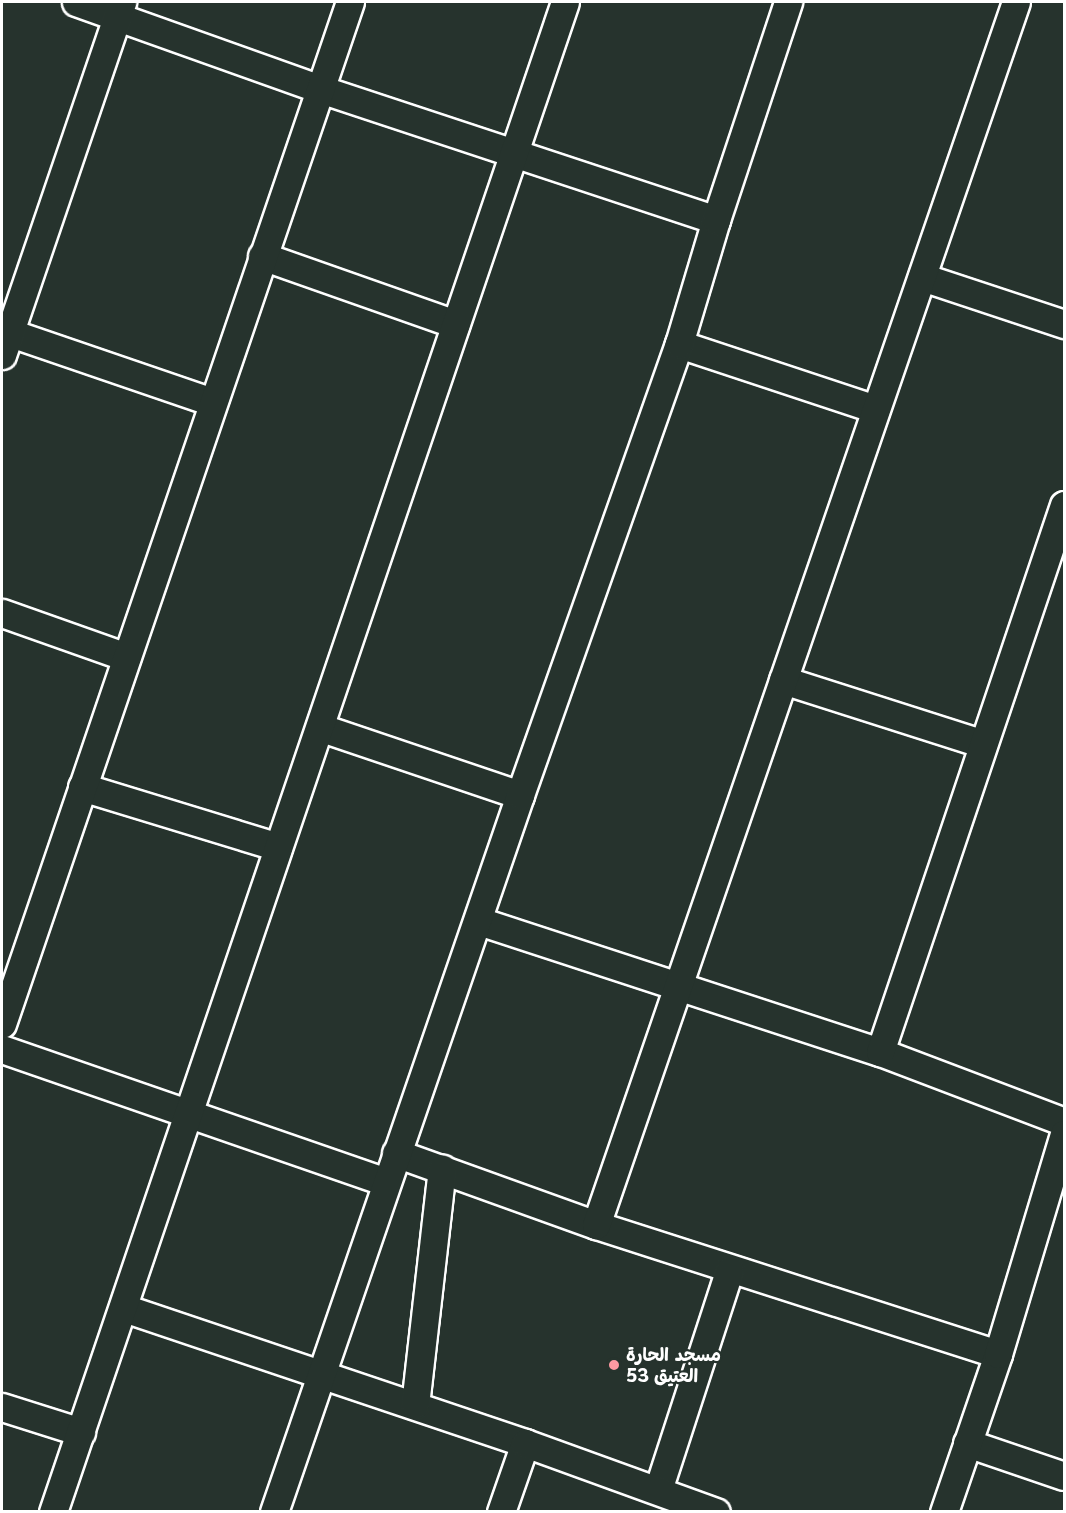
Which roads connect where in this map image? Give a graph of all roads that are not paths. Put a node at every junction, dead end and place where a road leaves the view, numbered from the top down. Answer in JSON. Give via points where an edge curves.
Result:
{"nodes":[{"id":1,"x":76,"y":2,"type":"edge"},
{"id":2,"x":350,"y":2,"type":"edge"},
{"id":3,"x":565,"y":2,"type":"edge"},
{"id":4,"x":789,"y":2,"type":"edge"},
{"id":5,"x":1016,"y":2,"type":"edge"},
{"id":6,"x":119,"y":8,"type":"edge"},
{"id":7,"x":320,"y":89,"type":"junction"},
{"id":8,"x":514,"y":152,"type":"junction"},
{"id":9,"x":716,"y":220,"type":"junction"},
{"id":10,"x":262,"y":256,"type":"junction"},
{"id":11,"x":922,"y":277,"type":"junction"},
{"id":12,"x":456,"y":324,"type":"junction"},
{"id":13,"x":1065,"y":324,"type":"edge"},
{"id":14,"x":4,"y":339,"type":"edge"},
{"id":15,"x":679,"y":344,"type":"junction"},
{"id":16,"x":212,"y":402,"type":"junction"},
{"id":17,"x":876,"y":409,"type":"junction"},
{"id":18,"x":1065,"y":504,"type":"edge"},
{"id":19,"x":2,"y":613,"type":"edge"},
{"id":20,"x":126,"y":657,"type":"junction"},
{"id":21,"x":783,"y":680,"type":"junction"},
{"id":22,"x":322,"y":728,"type":"junction"},
{"id":23,"x":983,"y":744,"type":"junction"},
{"id":24,"x":82,"y":787,"type":"junction"},
{"id":25,"x":520,"y":795,"type":"junction"},
{"id":26,"x":278,"y":847,"type":"junction"},
{"id":27,"x":479,"y":921,"type":"junction"},
{"id":28,"x":678,"y":986,"type":"junction"},
{"id":29,"x":2,"y":1024,"type":"edge"},
{"id":30,"x":2,"y":1049,"type":"edge"},
{"id":31,"x":880,"y":1052,"type":"junction"},
{"id":32,"x":188,"y":1113,"type":"junction"},
{"id":33,"x":1065,"y":1122,"type":"edge"},
{"id":34,"x":1065,"y":1134,"type":"edge"},
{"id":35,"x":396,"y":1153,"type":"junction"},
{"id":36,"x":442,"y":1169,"type":"junction"},
{"id":37,"x":386,"y":1182,"type":"junction"},
{"id":38,"x":596,"y":1225,"type":"junction"},
{"id":39,"x":730,"y":1269,"type":"junction"},
{"id":40,"x":124,"y":1308,"type":"junction"},
{"id":41,"x":998,"y":1354,"type":"junction"},
{"id":42,"x":321,"y":1373,"type":"junction"},
{"id":43,"x":415,"y":1405,"type":"junction"},
{"id":44,"x":2,"y":1407,"type":"edge"},
{"id":45,"x":81,"y":1432,"type":"junction"},
{"id":46,"x":525,"y":1443,"type":"junction"},
{"id":47,"x":967,"y":1443,"type":"junction"},
{"id":48,"x":1065,"y":1476,"type":"edge"},
{"id":49,"x":658,"y":1490,"type":"junction"},
{"id":50,"x":53,"y":1512,"type":"edge"},
{"id":51,"x":274,"y":1512,"type":"edge"},
{"id":52,"x":501,"y":1512,"type":"edge"},
{"id":53,"x":716,"y":1512,"type":"edge"},
{"id":54,"x":944,"y":1512,"type":"edge"}],
"edges":[{"from":1,"to":6,"type":"street"},
{"from":2,"to":7,"type":"street"},
{"from":3,"to":8,"type":"street"},
{"from":4,"to":9,"type":"street"},
{"from":5,"to":11,"type":"street"},
{"from":6,"to":7,"type":"street"},
{"from":6,"to":14,"type":"street"},
{"from":7,"to":8,"type":"street"},
{"from":7,"to":10,"type":"street"},
{"from":8,"to":9,"type":"street"},
{"from":8,"to":12,"type":"street"},
{"from":9,"to":15,"type":"street"},
{"from":10,"to":12,"type":"street"},
{"from":10,"to":16,"type":"street"},
{"from":11,"to":13,"type":"street"},
{"from":11,"to":17,"type":"street"},
{"from":12,"to":22,"type":"street"},
{"from":14,"to":16,"type":"street"},
{"from":15,"to":17,"type":"street"},
{"from":15,"to":25,"type":"street"},
{"from":16,"to":20,"type":"street"},
{"from":17,"to":21,"type":"street"},
{"from":18,"to":23,"type":"street"},
{"from":19,"to":20,"type":"street"},
{"from":20,"to":24,"type":"street"},
{"from":21,"to":23,"type":"street"},
{"from":21,"to":28,"type":"street"},
{"from":22,"to":25,"type":"street"},
{"from":22,"to":26,"type":"street"},
{"from":23,"to":31,"type":"street"},
{"from":24,"to":26,"type":"street"},
{"from":24,"to":29,"type":"street"},
{"from":25,"to":27,"type":"street"},
{"from":26,"to":32,"type":"street"},
{"from":27,"to":28,"type":"street"},
{"from":27,"to":35,"type":"street"},
{"from":28,"to":31,"type":"street"},
{"from":28,"to":38,"type":"street"},
{"from":30,"to":32,"type":"street"},
{"from":31,"to":33,"type":"street"},
{"from":32,"to":37,"type":"street"},
{"from":32,"to":40,"type":"street"},
{"from":34,"to":41,"type":"street"},
{"from":35,"to":36,"type":"street"},
{"from":35,"to":37,"type":"street"},
{"from":36,"to":38,"type":"street"},
{"from":36,"to":43,"type":"street"},
{"from":37,"to":42,"type":"street"},
{"from":38,"to":39,"type":"street"},
{"from":39,"to":41,"type":"street"},
{"from":39,"to":49,"type":"street"},
{"from":40,"to":42,"type":"street"},
{"from":40,"to":45,"type":"street"},
{"from":41,"to":47,"type":"street"},
{"from":42,"to":43,"type":"street"},
{"from":42,"to":51,"type":"street"},
{"from":43,"to":46,"type":"street"},
{"from":44,"to":45,"type":"street"},
{"from":45,"to":50,"type":"street"},
{"from":46,"to":49,"type":"street"},
{"from":46,"to":52,"type":"street"},
{"from":47,"to":48,"type":"street"},
{"from":47,"to":54,"type":"street"},
{"from":49,"to":53,"type":"street"}]}
